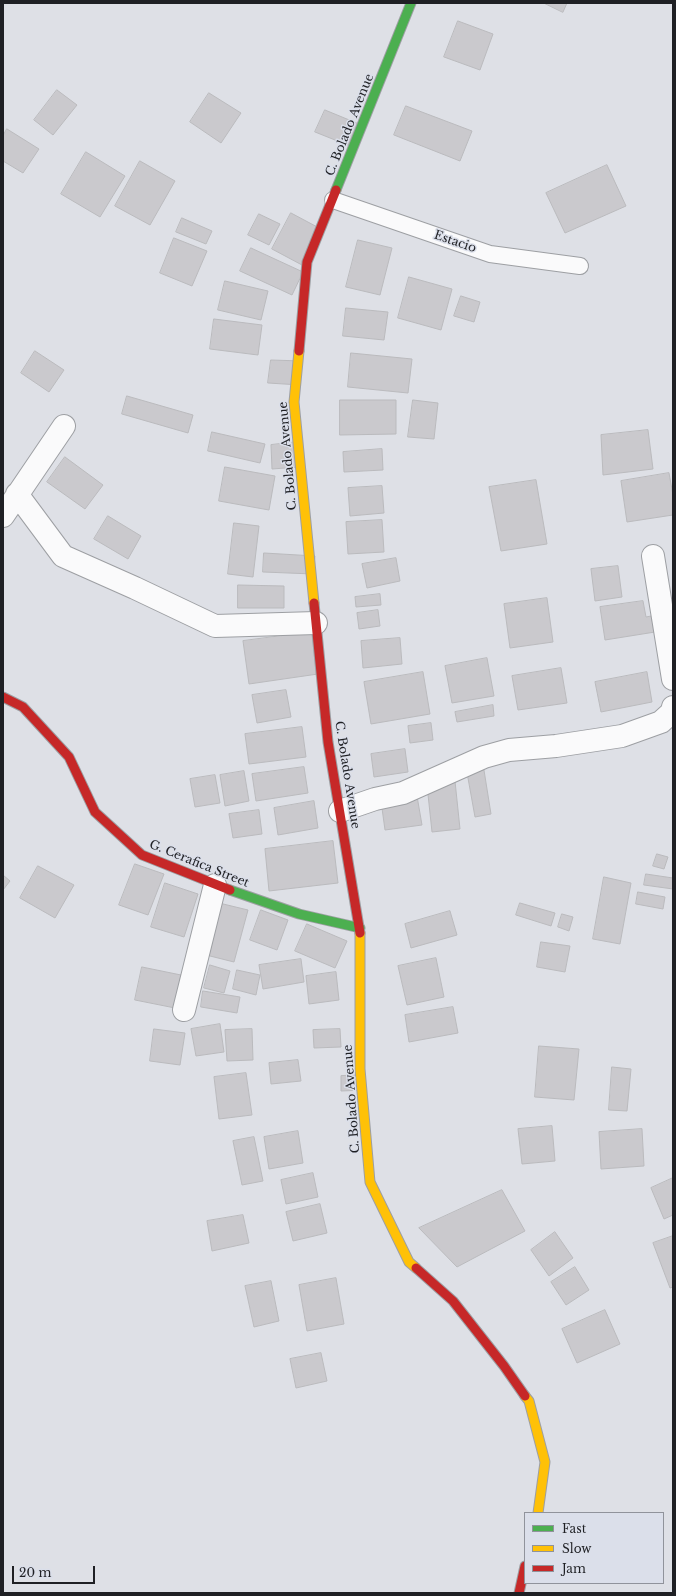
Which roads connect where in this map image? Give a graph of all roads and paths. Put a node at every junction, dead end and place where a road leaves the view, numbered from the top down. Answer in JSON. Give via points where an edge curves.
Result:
{"nodes":[{"id":1,"x":411,"y":3,"type":"edge"},
{"id":2,"x":333,"y":200,"type":"junction"},
{"id":3,"x":580,"y":266,"type":"dead end"},
{"id":4,"x":64,"y":426,"type":"dead end"},
{"id":5,"x":17,"y":494,"type":"junction"},
{"id":6,"x":3,"y":516,"type":"edge"},
{"id":7,"x":653,"y":556,"type":"dead end"},
{"id":8,"x":316,"y":624,"type":"junction"},
{"id":9,"x":673,"y":679,"type":"edge"},
{"id":10,"x":3,"y":697,"type":"edge"},
{"id":11,"x":673,"y":707,"type":"edge"},
{"id":12,"x":340,"y":811,"type":"junction"},
{"id":13,"x":215,"y":885,"type":"junction"},
{"id":14,"x":360,"y":928,"type":"junction"},
{"id":15,"x":184,"y":1010,"type":"dead end"},
{"id":16,"x":538,"y":1512,"type":"edge"},
{"id":17,"x":524,"y":1570,"type":"edge"},
{"id":18,"x":519,"y":1593,"type":"edge"}],
"edges":[{"from":1,"to":2,"type":"street","name":"C. Bolado Avenue"},
{"from":2,"to":3,"type":"lane","name":"Estacio","via":[[490,254]]},
{"from":2,"to":8,"type":"street","name":"C. Bolado Avenue","via":[[307,262],[294,402]]},
{"from":4,"to":5,"type":"street"},
{"from":5,"to":6,"type":"street"},
{"from":5,"to":8,"type":"street","via":[[63,556],[216,626]]},
{"from":7,"to":9,"type":"street"},
{"from":8,"to":12,"type":"street","name":"C. Bolado Avenue","via":[[328,742]]},
{"from":10,"to":13,"type":"street","name":"G. Cerafica Street","via":[[23,707],[69,757],[95,812],[142,855]]},
{"from":11,"to":12,"type":"street","via":[[672,712],[661,722],[622,736],[510,750],[490,755],[403,793]]},
{"from":12,"to":14,"type":"street","name":"C. Bolado Avenue"},
{"from":13,"to":14,"type":"street","name":"G. Cerafica Street","via":[[299,914]]},
{"from":13,"to":15,"type":"street"},
{"from":14,"to":16,"type":"street","name":"C. Bolado Avenue","via":[[360,1069],[370,1182],[408,1262],[453,1301],[529,1401],[545,1462]]},
{"from":17,"to":18,"type":"street"}]}
